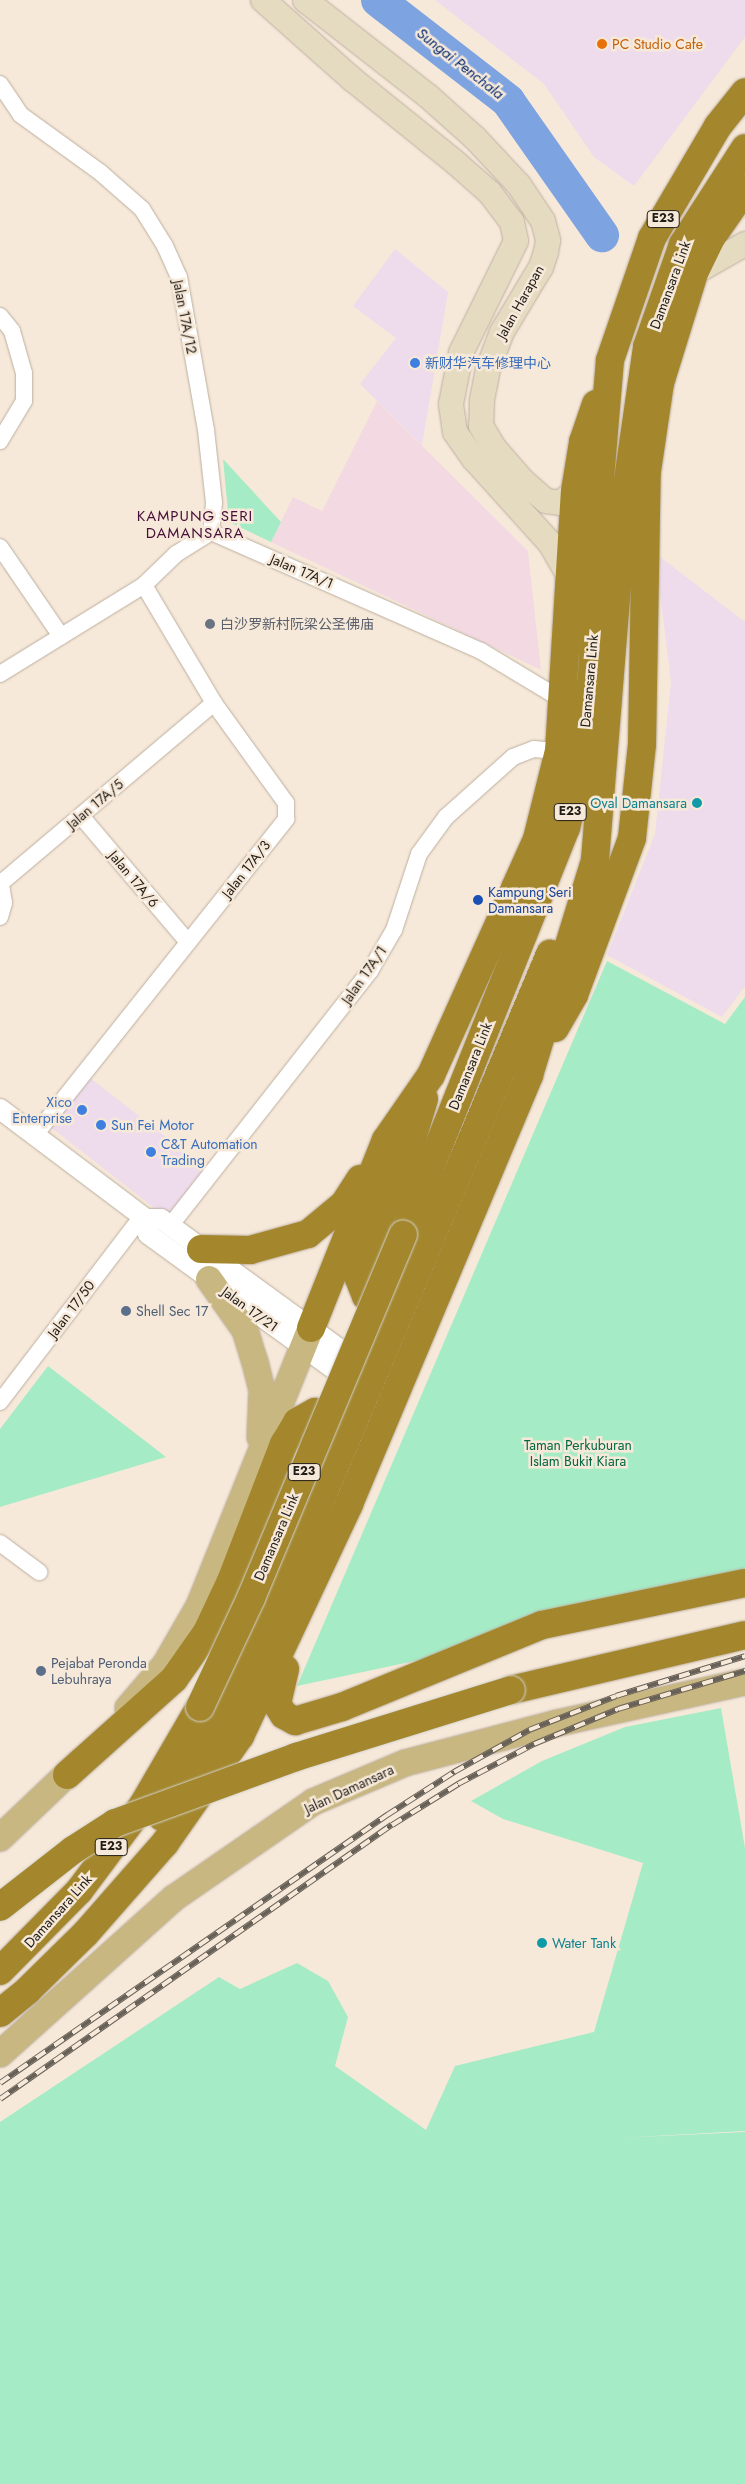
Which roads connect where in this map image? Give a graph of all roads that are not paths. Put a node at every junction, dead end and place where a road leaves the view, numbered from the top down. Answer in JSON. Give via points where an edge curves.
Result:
{"nodes":[{"id":1,"x":263,"y":0,"type":"edge"},
{"id":2,"x":305,"y":0,"type":"edge"},
{"id":3,"x":0,"y":84,"type":"edge"},
{"id":4,"x":745,"y":92,"type":"edge"},
{"id":5,"x":745,"y":148,"type":"edge"},
{"id":6,"x":745,"y":189,"type":"edge"},
{"id":7,"x":745,"y":244,"type":"edge"},
{"id":8,"x":694,"y":273,"type":"junction"},
{"id":9,"x":0,"y":316,"type":"edge"},
{"id":10,"x":610,"y":360,"type":"junction"},
{"id":11,"x":0,"y":441,"type":"edge"},
{"id":12,"x":575,"y":491,"type":"junction"},
{"id":13,"x":211,"y":532,"type":"junction"},
{"id":14,"x":0,"y":547,"type":"edge"},
{"id":15,"x":569,"y":576,"type":"junction"},
{"id":16,"x":144,"y":585,"type":"junction"},
{"id":17,"x":61,"y":636,"type":"junction"},
{"id":18,"x":0,"y":674,"type":"edge"},
{"id":19,"x":564,"y":701,"type":"junction"},
{"id":20,"x":214,"y":704,"type":"junction"},
{"id":21,"x":559,"y":751,"type":"junction"},
{"id":22,"x":81,"y":816,"type":"junction"},
{"id":23,"x":600,"y":821,"type":"junction"},
{"id":24,"x":1,"y":882,"type":"edge"},
{"id":25,"x":0,"y":917,"type":"edge"},
{"id":26,"x":188,"y":942,"type":"junction"},
{"id":27,"x":534,"y":1061,"type":"junction"},
{"id":28,"x":431,"y":1075,"type":"junction"},
{"id":29,"x":0,"y":1108,"type":"edge"},
{"id":30,"x":35,"y":1135,"type":"junction"},
{"id":31,"x":386,"y":1140,"type":"junction"},
{"id":32,"x":144,"y":1217,"type":"junction"},
{"id":33,"x":170,"y":1226,"type":"junction"},
{"id":34,"x":202,"y":1249,"type":"junction"},
{"id":35,"x":209,"y":1279,"type":"junction"},
{"id":36,"x":408,"y":1287,"type":"junction"},
{"id":37,"x":307,"y":1338,"type":"junction"},
{"id":38,"x":368,"y":1382,"type":"junction"},
{"id":39,"x":0,"y":1402,"type":"edge"},
{"id":40,"x":340,"y":1456,"type":"junction"},
{"id":41,"x":259,"y":1457,"type":"junction"},
{"id":42,"x":0,"y":1543,"type":"edge"},
{"id":43,"x":39,"y":1572,"type":"dead end"},
{"id":44,"x":745,"y":1583,"type":"edge"},
{"id":45,"x":297,"y":1619,"type":"junction"},
{"id":46,"x":745,"y":1635,"type":"edge"},
{"id":47,"x":745,"y":1682,"type":"edge"},
{"id":48,"x":67,"y":1775,"type":"junction"},
{"id":49,"x":0,"y":1838,"type":"edge"},
{"id":50,"x":0,"y":1907,"type":"edge"},
{"id":51,"x":86,"y":1933,"type":"junction"},
{"id":52,"x":0,"y":1971,"type":"edge"},
{"id":53,"x":0,"y":2014,"type":"edge"},
{"id":54,"x":0,"y":2054,"type":"edge"}],
"edges":[{"from":1,"to":15,"type":"main road","via":[[352,79],[490,193],[512,222],[516,242],[461,353],[451,404],[454,432],[474,459],[550,543]]},
{"from":2,"to":12,"type":"main road","name":"Jalan Harapan","via":[[428,96],[475,138],[519,186],[543,221],[548,240],[546,252],[541,267],[502,332],[488,368],[481,426],[522,481],[546,501],[560,503]]},
{"from":3,"to":13,"type":"street","name":"Jalan 17A/12","via":[[21,114],[101,173],[142,210],[165,246],[179,277],[206,430],[214,503]]},
{"from":4,"to":10,"type":"highway","name":"Damansara Link","number":"E23","via":[[718,126],[652,238]]},
{"from":5,"to":23,"type":"highway","name":"Damansara Link","number":"E23","via":[[683,244],[647,348],[623,514]]},
{"from":6,"to":8,"type":"highway","via":[[711,238]]},
{"from":7,"to":8,"type":"main road"},
{"from":8,"to":27,"type":"highway","via":[[660,383],[647,471],[642,744],[632,838],[574,995]]},
{"from":9,"to":11,"type":"street","via":[[12,332],[24,373],[24,401]]},
{"from":10,"to":12,"type":"highway","via":[[583,442]]},
{"from":10,"to":52,"type":"highway","name":"Damansara Link","number":"E23","bridge":true,"via":[[600,479],[592,674],[582,760],[562,837],[251,1598],[200,1707],[143,1805],[79,1891]]},
{"from":12,"to":15,"type":"highway"},
{"from":13,"to":16,"type":"street","via":[[176,554]]},
{"from":13,"to":19,"type":"street","name":"Jalan 17A/1","via":[[481,651]]},
{"from":14,"to":17,"type":"street"},
{"from":15,"to":19,"type":"highway"},
{"from":16,"to":17,"type":"street"},
{"from":16,"to":20,"type":"street","name":"Jalan 17A/3"},
{"from":17,"to":18,"type":"street"},
{"from":19,"to":21,"type":"highway"},
{"from":20,"to":22,"type":"street","name":"Jalan 17A/5"},
{"from":20,"to":26,"type":"street","name":"Jalan 17A/3","via":[[286,803],[286,819]]},
{"from":21,"to":28,"type":"highway","via":[[537,839]]},
{"from":21,"to":33,"type":"street","name":"Jalan 17A/1","via":[[534,748],[514,758],[446,817],[419,854],[394,930],[370,971]]},
{"from":22,"to":24,"type":"street","name":"Jalan 17A/5"},
{"from":22,"to":26,"type":"street","name":"Jalan 17A/6"},
{"from":23,"to":27,"type":"highway","name":"Damansara Link","number":"E23","via":[[594,860]]},
{"from":23,"to":36,"type":"highway","via":[[571,906]]},
{"from":24,"to":25,"type":"street","name":"Jalan 17A/5","via":[[4,903]]},
{"from":26,"to":30,"type":"street","name":"Jalan 17A/3"},
{"from":27,"to":45,"type":"highway","name":"Damansara Link","number":"E23","via":[[460,1243]]},
{"from":28,"to":31,"type":"highway"},
{"from":28,"to":36,"type":"highway","via":[[411,1142],[356,1274],[366,1296],[386,1305]]},
{"from":29,"to":30,"type":"street","name":"Jalan 17/21"},
{"from":30,"to":32,"type":"street","name":"Jalan 17/21"},
{"from":31,"to":34,"type":"highway","via":[[344,1204],[308,1234],[250,1250]]},
{"from":31,"to":37,"type":"highway"},
{"from":32,"to":33,"type":"street","name":"Jalan 17/21","via":[[160,1219]]},
{"from":32,"to":35,"type":"street","name":"Jalan 17/21","via":[[148,1234]]},
{"from":32,"to":39,"type":"street","name":"Jalan 17/50"},
{"from":33,"to":34,"type":"street","name":"Jalan 17/21"},
{"from":34,"to":37,"type":"street","name":"Jalan 17/21"},
{"from":35,"to":37,"type":"street","name":"Jalan 17/21"},
{"from":35,"to":41,"type":"main road","via":[[245,1330],[256,1362],[262,1390]]},
{"from":36,"to":38,"type":"highway"},
{"from":37,"to":38,"type":"street","name":"Jalan 17/21"},
{"from":37,"to":41,"type":"main road"},
{"from":38,"to":40,"type":"highway"},
{"from":40,"to":48,"type":"highway","via":[[336,1423],[328,1416],[315,1412],[297,1422],[284,1444],[231,1581],[207,1632],[174,1679]]},
{"from":40,"to":51,"type":"highway","via":[[274,1610],[224,1714],[137,1857]]},
{"from":41,"to":48,"type":"main road","via":[[199,1606],[165,1665]]},
{"from":42,"to":43,"type":"street"},
{"from":44,"to":45,"type":"highway","via":[[542,1625],[342,1707],[295,1721],[284,1715],[277,1704]]},
{"from":45,"to":51,"type":"highway","name":"Damansara Link","number":"E23","via":[[240,1736],[165,1843]]},
{"from":46,"to":50,"type":"highway","bridge":true,"via":[[511,1690],[296,1757],[115,1823],[72,1850]]},
{"from":47,"to":54,"type":"main road","name":"Jalan Damansara","via":[[558,1723],[406,1763],[313,1802],[174,1898]]},
{"from":48,"to":49,"type":"main road"},
{"from":51,"to":53,"type":"highway","name":"Damansara Link","number":"E23"}]}
